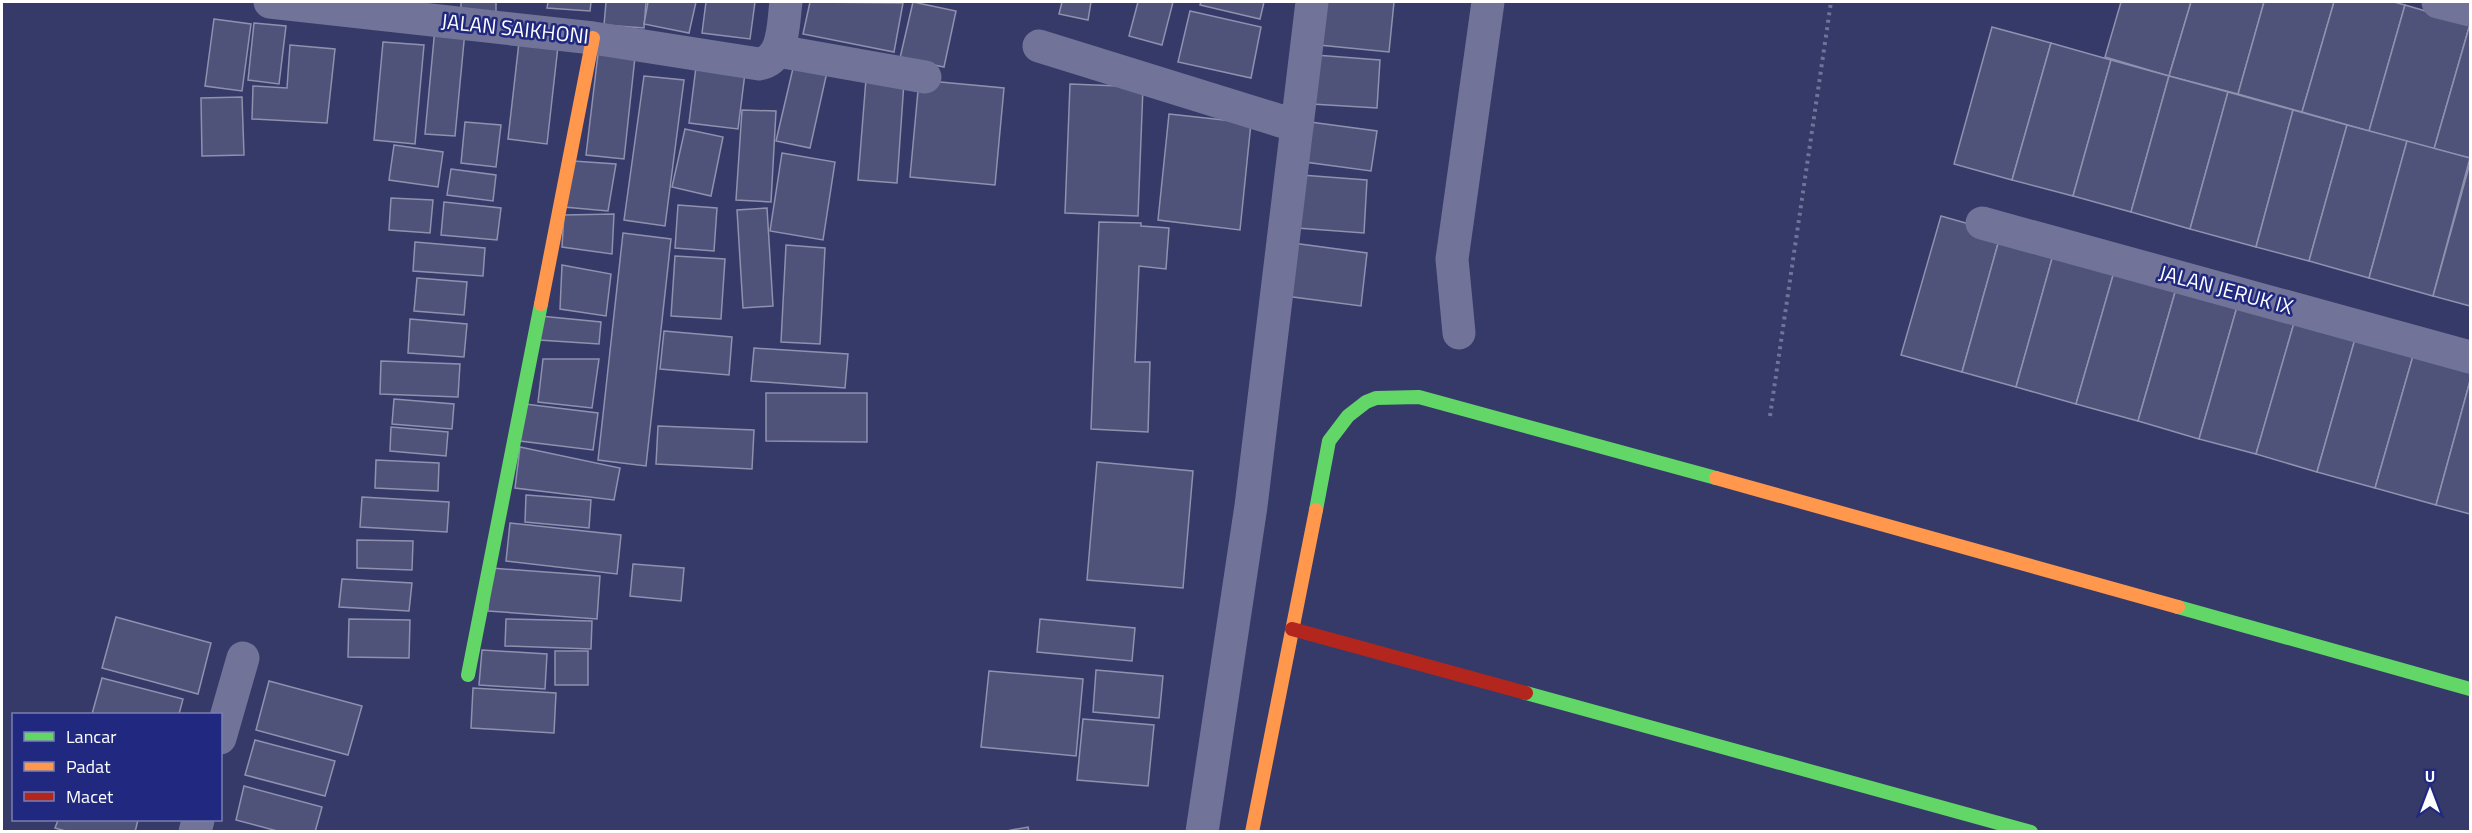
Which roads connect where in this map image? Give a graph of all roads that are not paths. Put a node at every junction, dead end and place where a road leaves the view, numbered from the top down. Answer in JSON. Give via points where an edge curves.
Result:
{"nodes":[{"id":1,"x":270,"y":2,"type":"edge"},
{"id":2,"x":786,"y":2,"type":"edge"},
{"id":3,"x":1312,"y":2,"type":"edge"},
{"id":4,"x":1488,"y":2,"type":"edge"},
{"id":5,"x":2438,"y":2,"type":"edge"},
{"id":6,"x":2470,"y":10,"type":"edge"},
{"id":7,"x":593,"y":38,"type":"junction"},
{"id":8,"x":1039,"y":46,"type":"dead end"},
{"id":9,"x":769,"y":57,"type":"junction"},
{"id":10,"x":925,"y":77,"type":"dead end"},
{"id":11,"x":1297,"y":126,"type":"junction"},
{"id":12,"x":1982,"y":224,"type":"dead end"},
{"id":13,"x":1459,"y":333,"type":"dead end"},
{"id":14,"x":2470,"y":357,"type":"edge"},
{"id":15,"x":1292,"y":629,"type":"junction"},
{"id":16,"x":243,"y":658,"type":"dead end"},
{"id":17,"x":468,"y":675,"type":"dead end"},
{"id":18,"x":2470,"y":689,"type":"edge"},
{"id":19,"x":222,"y":731,"type":"edge"},
{"id":20,"x":1202,"y":831,"type":"edge"},
{"id":21,"x":1252,"y":831,"type":"edge"},
{"id":22,"x":2031,"y":831,"type":"edge"}],
"edges":[{"from":1,"to":7,"type":"street","name":"JALAN SAIKHONI"},
{"from":2,"to":9,"type":"street"},
{"from":3,"to":11,"type":"street"},
{"from":4,"to":13,"type":"street","via":[[1452,259]]},
{"from":5,"to":6,"type":"street"},
{"from":7,"to":9,"type":"street","name":"JALAN SAIKHONI"},
{"from":7,"to":17,"type":"street"},
{"from":8,"to":11,"type":"street"},
{"from":9,"to":10,"type":"street","name":"JALAN SAIKHONI"},
{"from":11,"to":20,"type":"street","via":[[1251,506]]},
{"from":12,"to":14,"type":"street","name":"JALAN JERUK IX"},
{"from":15,"to":18,"type":"street","via":[[1329,441],[1349,412],[1370,399],[1391,394],[1419,397],[1760,490]]},
{"from":15,"to":21,"type":"street"},
{"from":15,"to":22,"type":"street"},
{"from":16,"to":19,"type":"street"}]}
